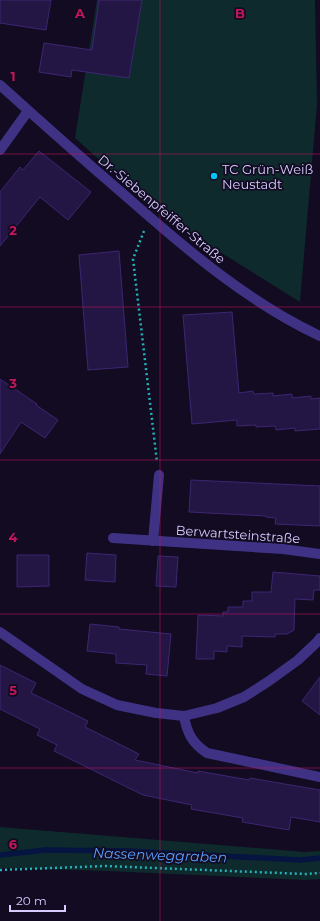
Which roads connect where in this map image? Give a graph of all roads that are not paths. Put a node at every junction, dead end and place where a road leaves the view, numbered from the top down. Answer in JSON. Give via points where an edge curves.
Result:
{"nodes":[{"id":1,"x":0,"y":85,"type":"edge"},
{"id":2,"x":28,"y":111,"type":"junction"},
{"id":3,"x":0,"y":150,"type":"edge"},
{"id":4,"x":320,"y":336,"type":"edge"},
{"id":5,"x":159,"y":475,"type":"road end"},
{"id":6,"x":113,"y":538,"type":"dead end"},
{"id":7,"x":154,"y":541,"type":"junction"},
{"id":8,"x":320,"y":554,"type":"edge"},
{"id":9,"x":0,"y":632,"type":"edge"},
{"id":10,"x":320,"y":638,"type":"edge"},
{"id":11,"x":184,"y":716,"type":"junction"},
{"id":12,"x":320,"y":777,"type":"edge"}],
"edges":[{"from":1,"to":2,"type":"street","name":"Dr.-Siebenpfeiffer-Straße"},
{"from":2,"to":3,"type":"street"},
{"from":2,"to":4,"type":"street","name":"Dr.-Siebenpfeiffer-Straße","via":[[149,217],[238,289]]},
{"from":5,"to":7,"type":"street"},
{"from":6,"to":7,"type":"street","name":"Berwartsteinstraße"},
{"from":7,"to":8,"type":"street","name":"Berwartsteinstraße","via":[[283,549]]},
{"from":9,"to":11,"type":"street","via":[[82,689],[117,705]]},
{"from":10,"to":11,"type":"street","via":[[298,660],[244,697],[217,708]]},
{"from":11,"to":12,"type":"street","via":[[186,730],[198,747],[206,753]]}]}
